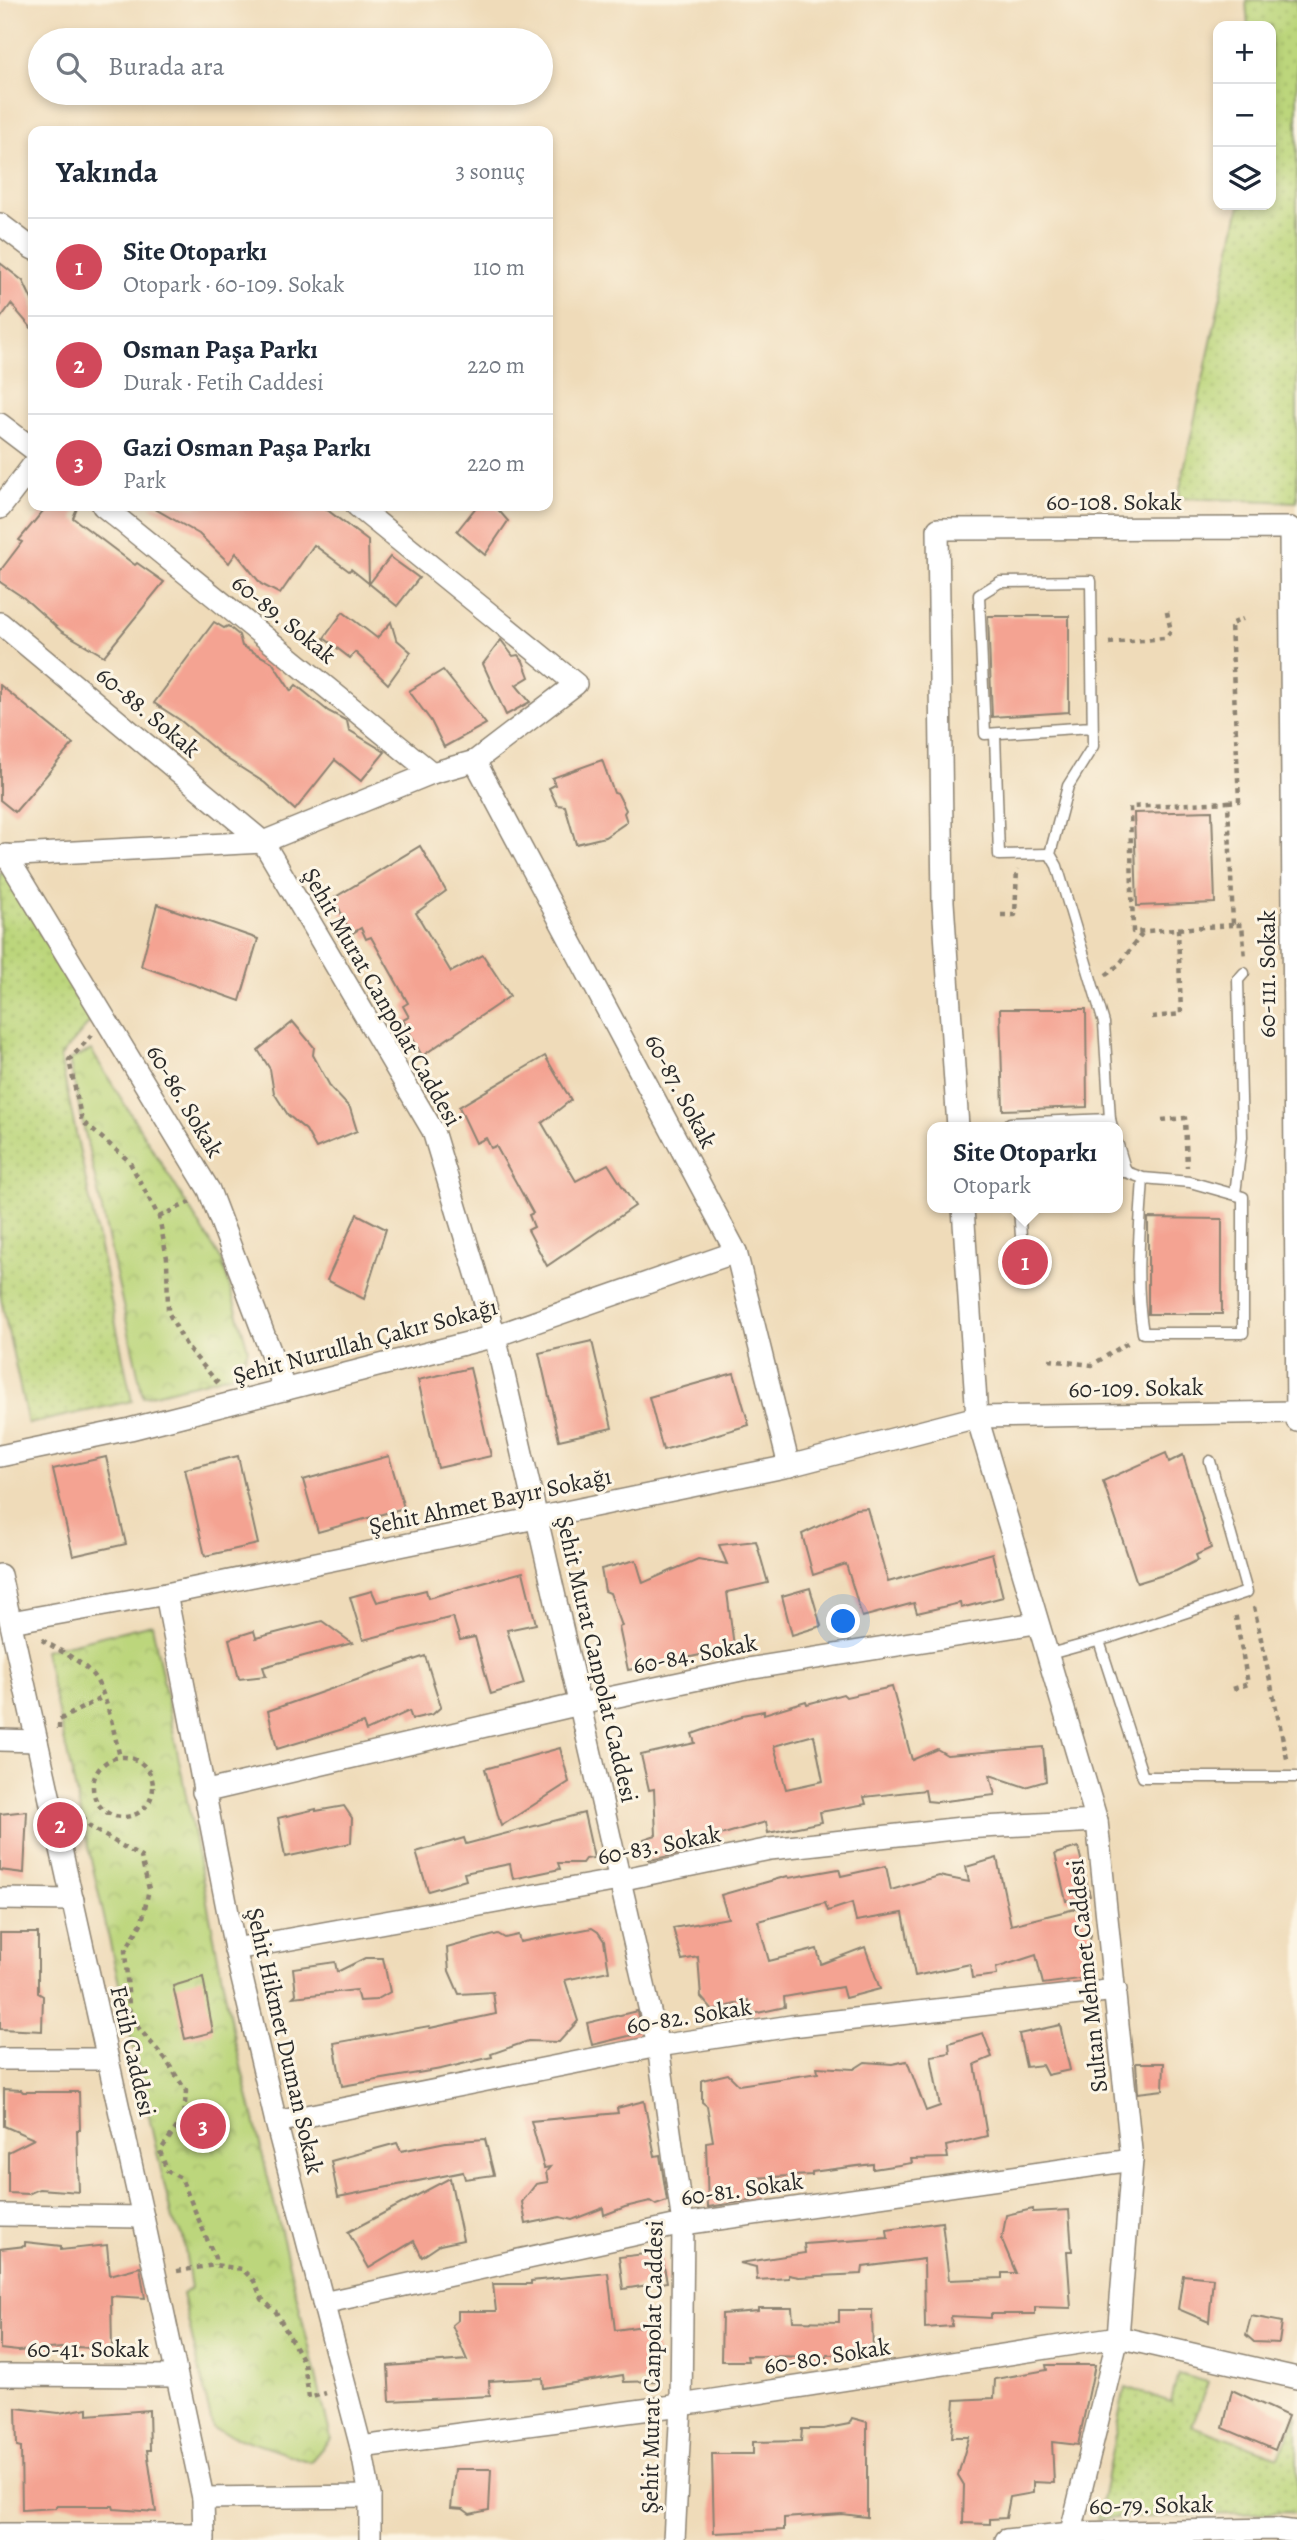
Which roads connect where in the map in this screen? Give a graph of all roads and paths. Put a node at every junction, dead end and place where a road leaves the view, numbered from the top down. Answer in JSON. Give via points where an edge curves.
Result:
{"nodes":[{"id":1,"x":0,"y":224,"type":"edge"},
{"id":2,"x":28,"y":245,"type":"edge"},
{"id":3,"x":0,"y":424,"type":"edge"},
{"id":4,"x":28,"y":445,"type":"edge"},
{"id":5,"x":28,"y":472,"type":"edge"},
{"id":6,"x":0,"y":508,"type":"edge"},
{"id":7,"x":109,"y":511,"type":"edge"},
{"id":8,"x":363,"y":511,"type":"edge"},
{"id":9,"x":1290,"y":528,"type":"joint"},
{"id":10,"x":1166,"y":608,"type":"dead end"},
{"id":11,"x":1243,"y":619,"type":"dead end"},
{"id":12,"x":0,"y":623,"type":"edge"},
{"id":13,"x":1090,"y":645,"type":"junction"},
{"id":14,"x":1092,"y":727,"type":"junction"},
{"id":15,"x":995,"y":734,"type":"junction"},
{"id":16,"x":475,"y":761,"type":"junction"},
{"id":17,"x":432,"y":773,"type":"junction"},
{"id":18,"x":1228,"y":802,"type":"junction"},
{"id":19,"x":263,"y":842,"type":"junction"},
{"id":20,"x":1018,"y":854,"type":"junction"},
{"id":21,"x":1050,"y":854,"type":"junction"},
{"id":22,"x":3,"y":856,"type":"edge"},
{"id":23,"x":1001,"y":915,"type":"dead end"},
{"id":24,"x":1233,"y":925,"type":"junction"},
{"id":25,"x":1178,"y":929,"type":"junction"},
{"id":26,"x":1143,"y":931,"type":"junction"},
{"id":27,"x":1244,"y":973,"type":"joint"},
{"id":28,"x":1093,"y":988,"type":"junction"},
{"id":29,"x":1152,"y":1017,"type":"dead end"},
{"id":30,"x":106,"y":1020,"type":"junction"},
{"id":31,"x":1162,"y":1120,"type":"dead end"},
{"id":32,"x":958,"y":1122,"type":"edge"},
{"id":33,"x":1111,"y":1122,"type":"edge"},
{"id":34,"x":1123,"y":1172,"type":"edge"},
{"id":35,"x":1143,"y":1178,"type":"junction"},
{"id":36,"x":1190,"y":1182,"type":"junction"},
{"id":37,"x":210,"y":1192,"type":"junction"},
{"id":38,"x":1234,"y":1194,"type":"junction"},
{"id":39,"x":963,"y":1213,"type":"edge"},
{"id":40,"x":1018,"y":1213,"type":"edge"},
{"id":41,"x":159,"y":1217,"type":"junction"},
{"id":42,"x":736,"y":1252,"type":"junction"},
{"id":43,"x":1023,"y":1264,"type":"dead end"},
{"id":44,"x":1143,"y":1333,"type":"junction"},
{"id":45,"x":495,"y":1336,"type":"junction"},
{"id":46,"x":1049,"y":1360,"type":"dead end"},
{"id":47,"x":285,"y":1390,"type":"junction"},
{"id":48,"x":234,"y":1402,"type":"junction"},
{"id":49,"x":1296,"y":1412,"type":"edge"},
{"id":50,"x":976,"y":1418,"type":"junction"},
{"id":51,"x":1297,"y":1420,"type":"edge"},
{"id":52,"x":0,"y":1457,"type":"edge"},
{"id":53,"x":1210,"y":1461,"type":"dead end"},
{"id":54,"x":789,"y":1466,"type":"junction"},
{"id":55,"x":538,"y":1518,"type":"junction"},
{"id":56,"x":0,"y":1575,"type":"edge"},
{"id":57,"x":1247,"y":1592,"type":"junction"},
{"id":58,"x":166,"y":1594,"type":"junction"},
{"id":59,"x":1232,"y":1597,"type":"junction"},
{"id":60,"x":11,"y":1622,"type":"junction"},
{"id":61,"x":1036,"y":1623,"type":"junction"},
{"id":62,"x":1098,"y":1641,"type":"junction"},
{"id":63,"x":1046,"y":1656,"type":"junction"},
{"id":64,"x":1233,"y":1689,"type":"dead end"},
{"id":65,"x":103,"y":1697,"type":"junction"},
{"id":66,"x":580,"y":1704,"type":"junction"},
{"id":67,"x":59,"y":1731,"type":"dead end"},
{"id":68,"x":0,"y":1740,"type":"edge"},
{"id":69,"x":37,"y":1741,"type":"junction"},
{"id":70,"x":120,"y":1757,"type":"junction"},
{"id":71,"x":1294,"y":1777,"type":"edge"},
{"id":72,"x":203,"y":1792,"type":"junction"},
{"id":73,"x":72,"y":1802,"type":"dead end"},
{"id":74,"x":1097,"y":1821,"type":"junction"},
{"id":75,"x":619,"y":1881,"type":"junction"},
{"id":76,"x":0,"y":1899,"type":"edge"},
{"id":77,"x":73,"y":1900,"type":"junction"},
{"id":78,"x":234,"y":1948,"type":"junction"},
{"id":79,"x":1116,"y":1990,"type":"junction"},
{"id":80,"x":658,"y":2046,"type":"junction"},
{"id":81,"x":0,"y":2059,"type":"edge"},
{"id":82,"x":108,"y":2059,"type":"junction"},
{"id":83,"x":276,"y":2122,"type":"junction"},
{"id":84,"x":1132,"y":2160,"type":"junction"},
{"id":85,"x":0,"y":2215,"type":"edge"},
{"id":86,"x":143,"y":2217,"type":"junction"},
{"id":87,"x":683,"y":2224,"type":"junction"},
{"id":88,"x":215,"y":2265,"type":"junction"},
{"id":89,"x":155,"y":2275,"type":"junction"},
{"id":90,"x":323,"y":2303,"type":"junction"},
{"id":91,"x":1118,"y":2337,"type":"junction"},
{"id":92,"x":0,"y":2375,"type":"edge"},
{"id":93,"x":176,"y":2376,"type":"junction"},
{"id":94,"x":1297,"y":2378,"type":"edge"},
{"id":95,"x":346,"y":2389,"type":"junction"},
{"id":96,"x":681,"y":2405,"type":"junction"},
{"id":97,"x":361,"y":2447,"type":"junction"},
{"id":98,"x":370,"y":2496,"type":"junction"},
{"id":99,"x":203,"y":2498,"type":"junction"},
{"id":100,"x":1297,"y":2532,"type":"edge"},
{"id":101,"x":0,"y":2534,"type":"edge"},
{"id":102,"x":1272,"y":2534,"type":"edge"},
{"id":103,"x":204,"y":2537,"type":"edge"},
{"id":104,"x":1070,"y":2537,"type":"edge"},
{"id":105,"x":370,"y":2540,"type":"edge"},
{"id":106,"x":674,"y":2540,"type":"edge"},
{"id":107,"x":1006,"y":2540,"type":"edge"}],
"edges":[{"from":1,"to":2,"type":"street"},
{"from":3,"to":4,"type":"street"},
{"from":5,"to":6,"type":"street"},
{"from":7,"to":17,"type":"street","name":"60-89. Sokak"},
{"from":8,"to":16,"type":"street","via":[[576,684]]},
{"from":9,"to":32,"type":"street","name":"60-108. Sokak","via":[[938,529],[943,902]]},
{"from":9,"to":49,"type":"street","name":"60-111. Sokak"},
{"from":10,"to":13,"type":"path","via":[[1171,631],[1165,638]]},
{"from":11,"to":18,"type":"path","via":[[1231,624],[1239,801]]},
{"from":12,"to":19,"type":"street","name":"60-88. Sokak"},
{"from":13,"to":14,"type":"lane"},
{"from":13,"to":15,"type":"lane","via":[[1091,581],[1000,582],[979,595],[985,734]]},
{"from":14,"to":15,"type":"lane"},
{"from":14,"to":21,"type":"lane","via":[[1093,746],[1068,786]]},
{"from":15,"to":20,"type":"lane","via":[[999,855]]},
{"from":16,"to":17,"type":"street"},
{"from":16,"to":42,"type":"street","name":"60-87. Sokak"},
{"from":17,"to":19,"type":"street"},
{"from":18,"to":24,"type":"path"},
{"from":18,"to":26,"type":"path","via":[[1130,807],[1133,932]]},
{"from":19,"to":22,"type":"street"},
{"from":19,"to":45,"type":"street","name":"Şehit Murat Canpolat Caddesi","via":[[433,1130]]},
{"from":20,"to":21,"type":"lane"},
{"from":20,"to":23,"type":"path","via":[[1015,915]]},
{"from":21,"to":28,"type":"lane"},
{"from":22,"to":30,"type":"street","name":"60-86. Sokak"},
{"from":24,"to":25,"type":"path"},
{"from":24,"to":27,"type":"path","via":[[1242,925]]},
{"from":25,"to":26,"type":"path"},
{"from":25,"to":29,"type":"path","via":[[1181,1014]]},
{"from":26,"to":28,"type":"path","via":[[1119,965]]},
{"from":27,"to":38,"type":"lane","via":[[1238,980],[1242,1137]]},
{"from":28,"to":33,"type":"lane","via":[[1104,1023]]},
{"from":30,"to":37,"type":"street","name":"60-86. Sokak"},
{"from":30,"to":41,"type":"path","via":[[69,1060],[82,1121],[129,1161]]},
{"from":31,"to":36,"type":"path","via":[[1185,1118]]},
{"from":34,"to":35,"type":"lane"},
{"from":35,"to":36,"type":"lane"},
{"from":35,"to":44,"type":"lane","via":[[1139,1249]]},
{"from":36,"to":38,"type":"lane"},
{"from":37,"to":41,"type":"path"},
{"from":37,"to":47,"type":"street","name":"60-86. Sokak"},
{"from":38,"to":44,"type":"lane","via":[[1243,1197],[1243,1333]]},
{"from":39,"to":50,"type":"street","name":"Sultan Mehmet Caddesi"},
{"from":40,"to":43,"type":"lane"},
{"from":41,"to":48,"type":"path","via":[[167,1258],[169,1312],[187,1347]]},
{"from":42,"to":45,"type":"street","name":"Şehit Nurullah Çakır Sokağı"},
{"from":42,"to":54,"type":"street","name":"60-87. Sokak"},
{"from":44,"to":46,"type":"path","via":[[1092,1365]]},
{"from":45,"to":47,"type":"street","name":"Şehit Nurullah Çakır Sokağı"},
{"from":45,"to":55,"type":"street","name":"Şehit Murat Canpolat Caddesi"},
{"from":47,"to":48,"type":"street","name":"Şehit Nurullah Çakır Sokağı"},
{"from":48,"to":52,"type":"street","name":"Şehit Nurullah Çakır Sokağı"},
{"from":49,"to":50,"type":"street","name":"60-109. Sokak"},
{"from":49,"to":51,"type":"street","name":"60-111. Sokak"},
{"from":50,"to":54,"type":"street","name":"Şehit Ahmet Bayır Sokağı"},
{"from":50,"to":61,"type":"street","name":"Sultan Mehmet Caddesi"},
{"from":53,"to":57,"type":"lane"},
{"from":54,"to":55,"type":"street","name":"Şehit Ahmet Bayır Sokağı"},
{"from":55,"to":58,"type":"street","name":"Şehit Ahmet Bayır Sokağı"},
{"from":55,"to":66,"type":"street","name":"Şehit Murat Canpolat Caddesi"},
{"from":56,"to":60,"type":"street","name":"Fetih Caddesi"},
{"from":57,"to":59,"type":"lane"},
{"from":57,"to":71,"type":"path"},
{"from":58,"to":60,"type":"street","name":"Şehit Ahmet Bayır Sokağı"},
{"from":58,"to":72,"type":"street","name":"Şehit Hikmet Duman Sokak"},
{"from":59,"to":62,"type":"lane"},
{"from":59,"to":64,"type":"path","via":[[1248,1684]]},
{"from":60,"to":65,"type":"path","via":[[75,1660],[93,1675]]},
{"from":60,"to":69,"type":"street","name":"Fetih Caddesi"},
{"from":61,"to":63,"type":"street","name":"Sultan Mehmet Caddesi"},
{"from":61,"to":66,"type":"street","name":"60-84. Sokak","via":[[741,1670]]},
{"from":62,"to":63,"type":"lane"},
{"from":62,"to":71,"type":"lane","via":[[1143,1777]]},
{"from":63,"to":74,"type":"street","name":"Sultan Mehmet Caddesi"},
{"from":65,"to":67,"type":"path","via":[[59,1720]]},
{"from":65,"to":70,"type":"path"},
{"from":66,"to":72,"type":"street","name":"60-84. Sokak"},
{"from":66,"to":75,"type":"street","name":"Şehit Murat Canpolat Caddesi"},
{"from":68,"to":69,"type":"street"},
{"from":69,"to":77,"type":"street","name":"Fetih Caddesi"},
{"from":70,"to":70,"type":"path","via":[[146,1767],[153,1785],[142,1810],[125,1817],[107,1813],[93,1790],[97,1771]]},
{"from":72,"to":78,"type":"street","name":"Şehit Hikmet Duman Sokak"},
{"from":73,"to":88,"type":"path","via":[[90,1827],[141,1857],[149,1889],[142,1922],[125,1951],[130,2018],[186,2091],[184,2117],[160,2151],[167,2171],[181,2178]]},
{"from":74,"to":75,"type":"street","name":"60-83. Sokak","via":[[962,1828],[770,1849]]},
{"from":74,"to":79,"type":"street","name":"Sultan Mehmet Caddesi"},
{"from":75,"to":78,"type":"street","name":"60-83. Sokak"},
{"from":75,"to":80,"type":"street","name":"Şehit Murat Canpolat Caddesi"},
{"from":76,"to":77,"type":"street"},
{"from":77,"to":82,"type":"street","name":"Fetih Caddesi"},
{"from":78,"to":83,"type":"street","name":"Şehit Hikmet Duman Sokak"},
{"from":79,"to":80,"type":"street","name":"60-82. Sokak","via":[[791,2026]]},
{"from":79,"to":84,"type":"street","name":"Sultan Mehmet Caddesi"},
{"from":80,"to":83,"type":"street","name":"60-82. Sokak"},
{"from":80,"to":87,"type":"street","name":"Şehit Murat Canpolat Caddesi"},
{"from":81,"to":82,"type":"street"},
{"from":82,"to":86,"type":"street","name":"Fetih Caddesi"},
{"from":83,"to":90,"type":"street","name":"Şehit Hikmet Duman Sokak"},
{"from":84,"to":87,"type":"street","name":"60-81. Sokak"},
{"from":84,"to":91,"type":"street","name":"Sultan Mehmet Caddesi"},
{"from":85,"to":86,"type":"street"},
{"from":86,"to":89,"type":"street","name":"Fetih Caddesi"},
{"from":87,"to":90,"type":"street","name":"60-81. Sokak"},
{"from":87,"to":96,"type":"street","name":"Şehit Murat Canpolat Caddesi"},
{"from":88,"to":89,"type":"path"},
{"from":88,"to":95,"type":"path","via":[[242,2269],[276,2312],[304,2363],[309,2398]]},
{"from":89,"to":93,"type":"street","name":"Fetih Caddesi"},
{"from":90,"to":95,"type":"street","name":"Şehit Hikmet Duman Sokak"},
{"from":91,"to":94,"type":"street","name":"60-80. Sokak"},
{"from":91,"to":96,"type":"street","name":"60-80. Sokak"},
{"from":91,"to":104,"type":"street","name":"Sultan Mehmet Caddesi"},
{"from":92,"to":93,"type":"street","name":"60-41. Sokak"},
{"from":93,"to":99,"type":"street","name":"Fetih Caddesi"},
{"from":95,"to":97,"type":"street","name":"Şehit Hikmet Duman Sokak"},
{"from":96,"to":97,"type":"street","name":"60-80. Sokak"},
{"from":96,"to":106,"type":"street","name":"Şehit Murat Canpolat Caddesi"},
{"from":97,"to":98,"type":"street","name":"Şehit Hikmet Duman Sokak"},
{"from":98,"to":99,"type":"street"},
{"from":98,"to":105,"type":"street","name":"Şehit Hikmet Duman Sokak"},
{"from":99,"to":103,"type":"street","name":"Fetih Caddesi"},
{"from":100,"to":102,"type":"street","name":"60-79. Sokak"},
{"from":101,"to":103,"type":"street"},
{"from":102,"to":104,"type":"street","name":"60-79. Sokak"},
{"from":104,"to":107,"type":"street","name":"60-79. Sokak"}]}
